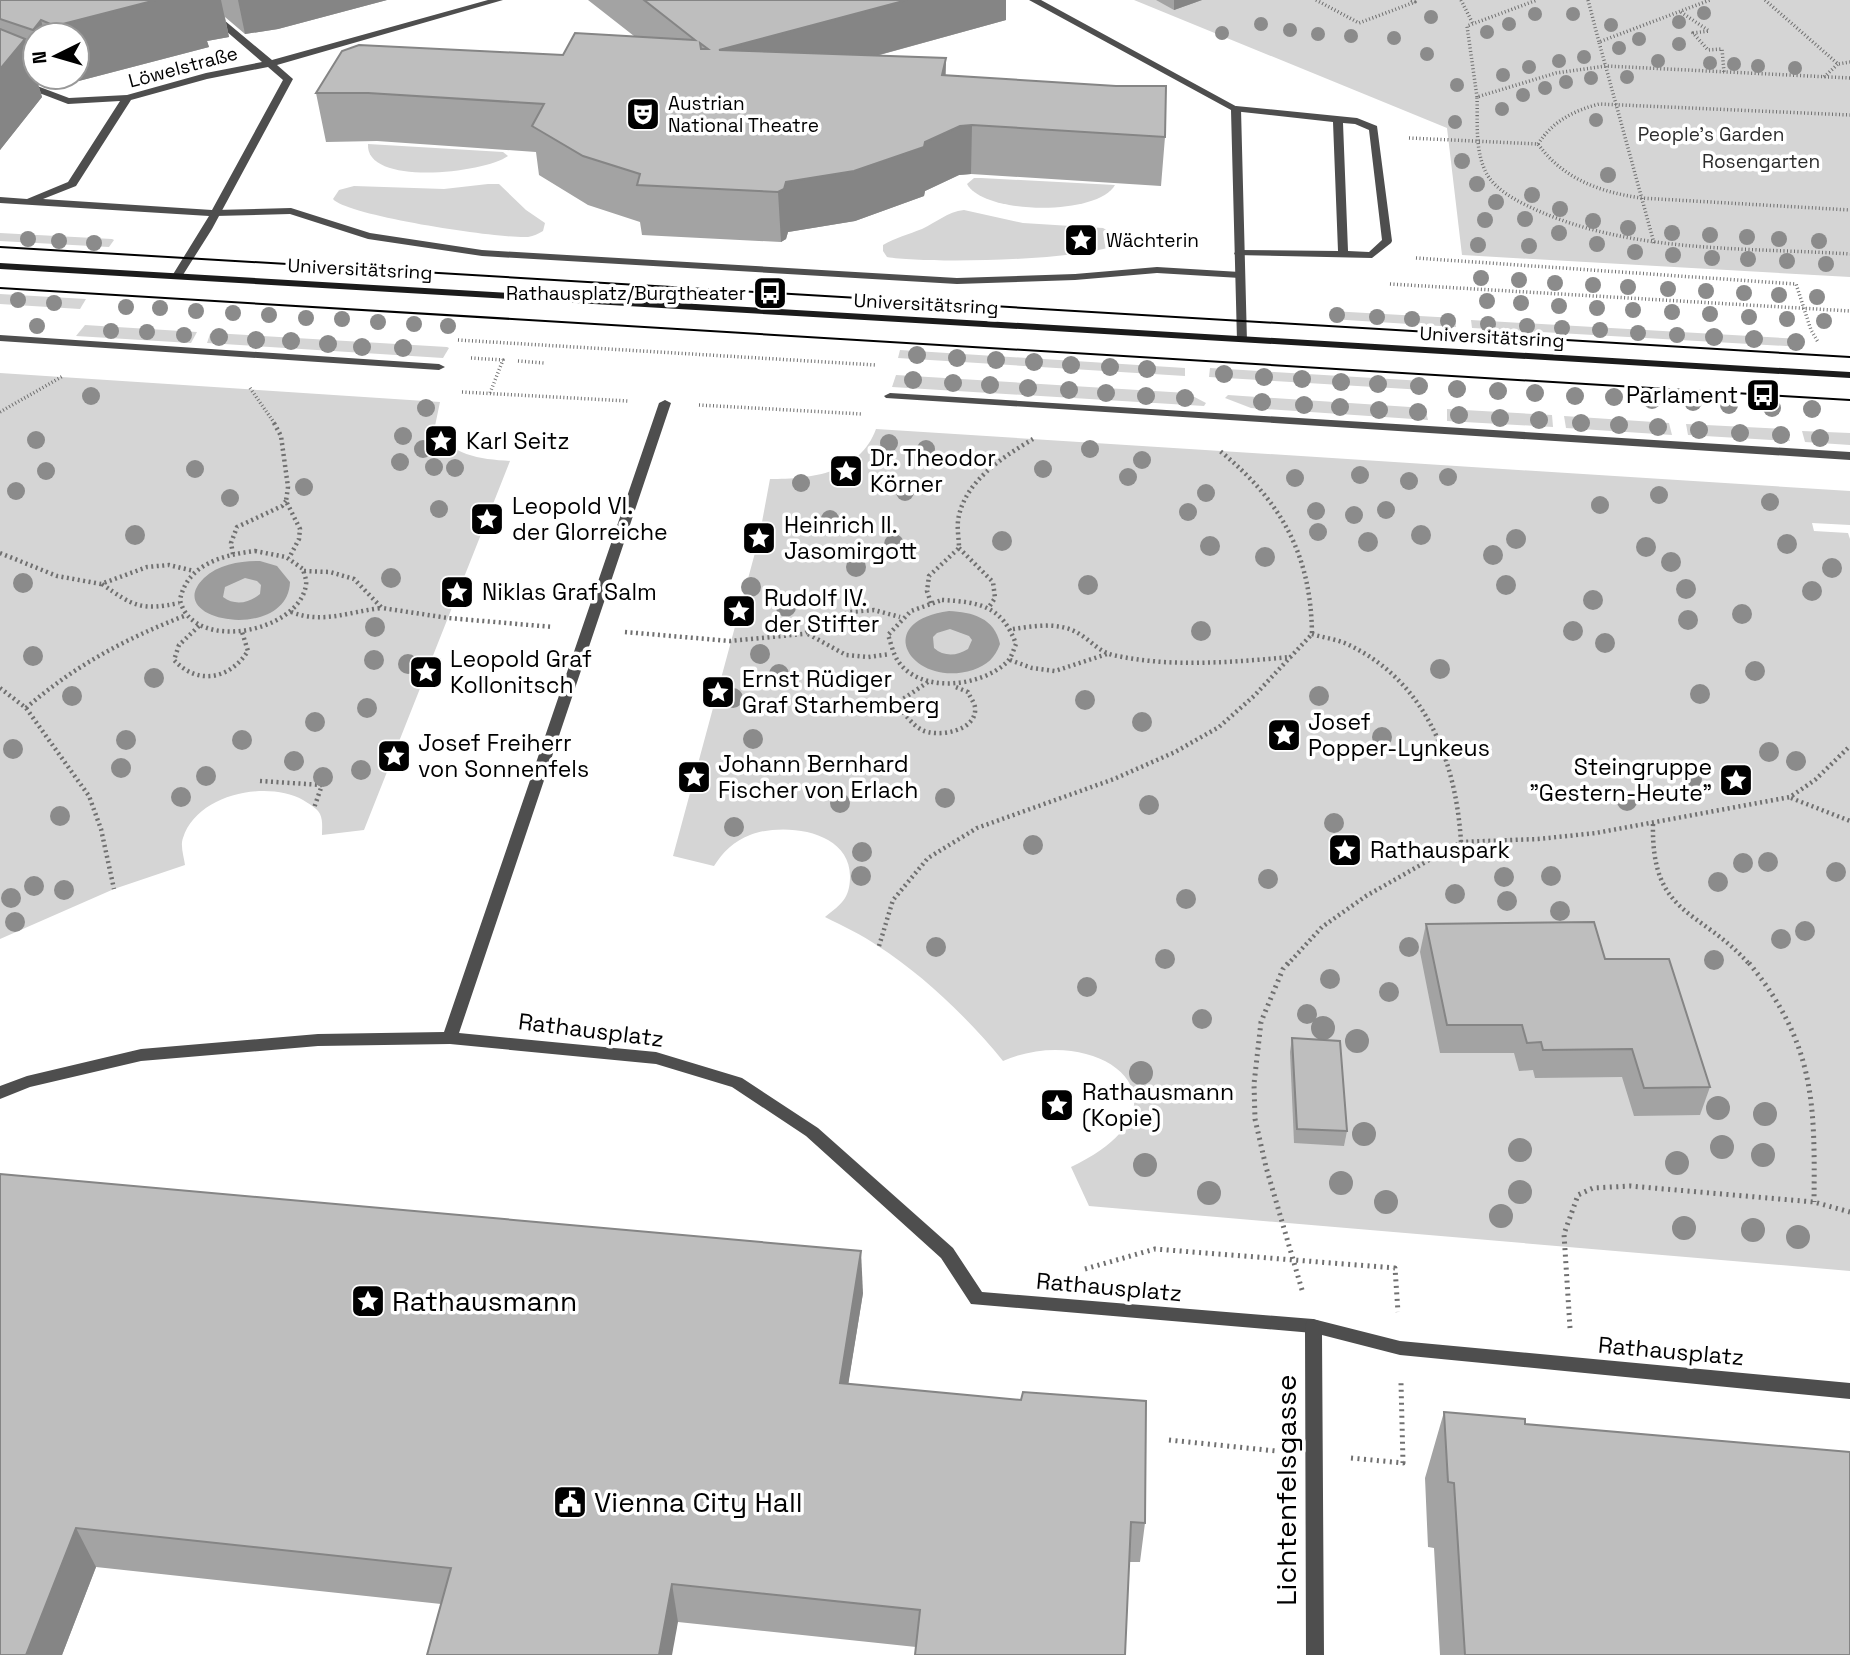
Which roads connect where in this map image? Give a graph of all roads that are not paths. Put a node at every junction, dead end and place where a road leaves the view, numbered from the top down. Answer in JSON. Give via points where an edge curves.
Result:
{"nodes":[{"id":1,"x":195,"y":0,"type":"edge"},
{"id":2,"x":498,"y":0,"type":"edge"},
{"id":3,"x":1034,"y":0,"type":"edge"},
{"id":4,"x":272,"y":63,"type":"junction"},
{"id":5,"x":0,"y":75,"type":"edge"},
{"id":6,"x":127,"y":98,"type":"junction"},
{"id":7,"x":1236,"y":109,"type":"junction"},
{"id":8,"x":1338,"y":119,"type":"junction"},
{"id":9,"x":0,"y":200,"type":"edge"},
{"id":10,"x":25,"y":203,"type":"junction"},
{"id":11,"x":215,"y":213,"type":"junction"},
{"id":12,"x":1239,"y":253,"type":"junction"},
{"id":13,"x":1343,"y":256,"type":"junction"},
{"id":14,"x":0,"y":266,"type":"edge"},
{"id":15,"x":1240,"y":275,"type":"junction"},
{"id":16,"x":177,"y":276,"type":"junction"},
{"id":17,"x":0,"y":338,"type":"edge"},
{"id":18,"x":1243,"y":340,"type":"junction"},
{"id":19,"x":439,"y":368,"type":"dead end"},
{"id":20,"x":1845,"y":375,"type":"edge"},
{"id":21,"x":890,"y":396,"type":"dead end"},
{"id":22,"x":665,"y":403,"type":"dead end"},
{"id":23,"x":1850,"y":456,"type":"edge"},
{"id":24,"x":450,"y":1038,"type":"junction"},
{"id":25,"x":0,"y":1093,"type":"edge"},
{"id":26,"x":1313,"y":1326,"type":"junction"},
{"id":27,"x":1850,"y":1391,"type":"edge"},
{"id":28,"x":1315,"y":1655,"type":"edge"}],
"edges":[{"from":1,"to":4,"type":"street"},
{"from":2,"to":4,"type":"street","name":"Löwelstraße"},
{"from":3,"to":7,"type":"street"},
{"from":4,"to":6,"type":"street","name":"Löwelstraße"},
{"from":4,"to":11,"type":"street","name":"Löwelstraße","via":[[288,79]]},
{"from":5,"to":6,"type":"street","via":[[68,101]]},
{"from":6,"to":10,"type":"street","name":"Löwelstraße","via":[[72,184]]},
{"from":7,"to":8,"type":"street"},
{"from":7,"to":12,"type":"street"},
{"from":8,"to":13,"type":"street"},
{"from":8,"to":13,"type":"street","via":[[1374,128],[1387,241],[1371,255]]},
{"from":9,"to":10,"type":"street"},
{"from":10,"to":11,"type":"street"},
{"from":11,"to":15,"type":"street","via":[[291,211],[368,236],[482,253],[957,281],[1157,270]]},
{"from":11,"to":16,"type":"street","name":"Löwelstraße"},
{"from":12,"to":13,"type":"street"},
{"from":12,"to":15,"type":"street"},
{"from":14,"to":16,"type":"main road","name":"Universitätsring"},
{"from":15,"to":18,"type":"street"},
{"from":16,"to":18,"type":"main road","name":"Universitätsring"},
{"from":17,"to":19,"type":"street"},
{"from":18,"to":20,"type":"main road","name":"Universitätsring"},
{"from":21,"to":23,"type":"street"},
{"from":22,"to":24,"type":"street"},
{"from":24,"to":25,"type":"street","name":"Rathausplatz","via":[[318,1040],[141,1055],[27,1082]]},
{"from":24,"to":26,"type":"street","name":"Rathausplatz","via":[[656,1058],[737,1082],[812,1132],[947,1253],[977,1299]]},
{"from":26,"to":27,"type":"street","name":"Rathausplatz","via":[[1400,1348]]},
{"from":26,"to":28,"type":"street","name":"Lichtenfelsgasse"}]}
